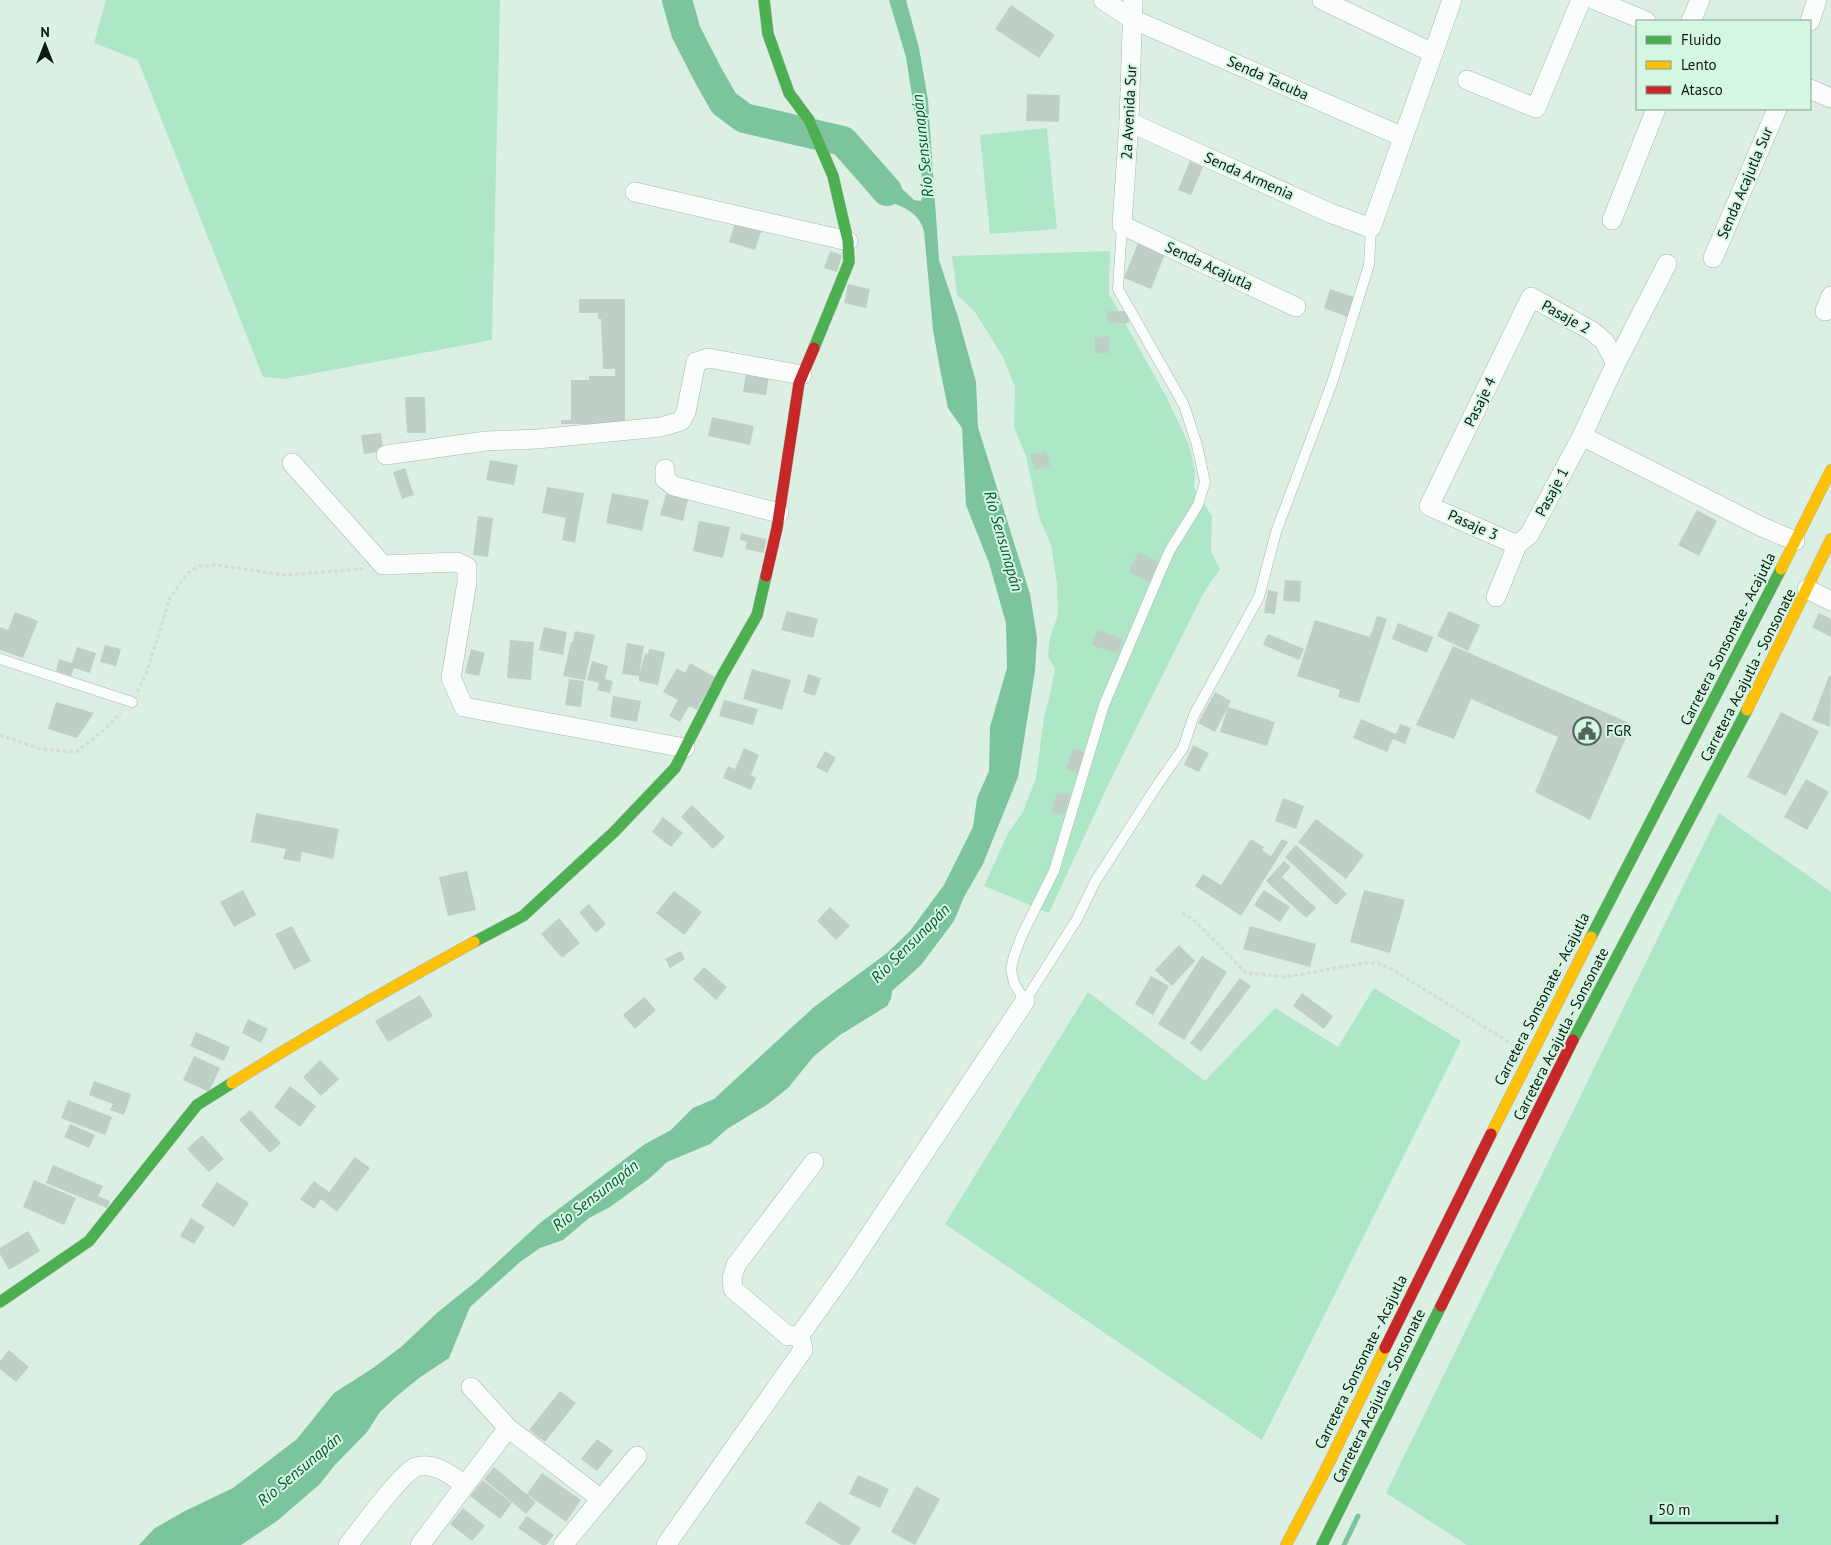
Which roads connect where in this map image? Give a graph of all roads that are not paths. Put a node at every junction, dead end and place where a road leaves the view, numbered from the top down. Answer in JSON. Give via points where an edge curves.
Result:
{"nodes":[{"id":1,"x":764,"y":0,"type":"edge"},
{"id":2,"x":1103,"y":0,"type":"edge"},
{"id":3,"x":1133,"y":0,"type":"edge"},
{"id":4,"x":1322,"y":0,"type":"edge"},
{"id":5,"x":1452,"y":0,"type":"edge"},
{"id":6,"x":1581,"y":0,"type":"edge"},
{"id":7,"x":1594,"y":0,"type":"edge"},
{"id":8,"x":1700,"y":0,"type":"edge"},
{"id":9,"x":1817,"y":0,"type":"edge"},
{"id":10,"x":1132,"y":19,"type":"junction"},
{"id":11,"x":1644,"y":20,"type":"edge"},
{"id":12,"x":1691,"y":20,"type":"edge"},
{"id":13,"x":1810,"y":20,"type":"edge"},
{"id":14,"x":1433,"y":53,"type":"junction"},
{"id":15,"x":1467,"y":80,"type":"dead end"},
{"id":16,"x":1811,"y":89,"type":"edge"},
{"id":17,"x":1831,"y":98,"type":"edge"},
{"id":18,"x":1656,"y":110,"type":"edge"},
{"id":19,"x":1777,"y":110,"type":"edge"},
{"id":20,"x":1129,"y":122,"type":"junction"},
{"id":21,"x":1403,"y":137,"type":"junction"},
{"id":22,"x":635,"y":192,"type":"dead end"},
{"id":23,"x":1612,"y":220,"type":"dead end"},
{"id":24,"x":1122,"y":225,"type":"junction"},
{"id":25,"x":1371,"y":228,"type":"junction"},
{"id":26,"x":848,"y":241,"type":"junction"},
{"id":27,"x":1713,"y":258,"type":"dead end"},
{"id":28,"x":1667,"y":264,"type":"dead end"},
{"id":29,"x":1531,"y":297,"type":"joint"},
{"id":30,"x":1296,"y":307,"type":"dead end"},
{"id":31,"x":1616,"y":363,"type":"junction"},
{"id":32,"x":802,"y":375,"type":"junction"},
{"id":33,"x":1582,"y":436,"type":"junction"},
{"id":34,"x":386,"y":455,"type":"dead end"},
{"id":35,"x":292,"y":463,"type":"dead end"},
{"id":36,"x":665,"y":469,"type":"dead end"},
{"id":37,"x":1831,"y":470,"type":"edge"},
{"id":38,"x":1429,"y":506,"type":"joint"},
{"id":39,"x":779,"y":514,"type":"junction"},
{"id":40,"x":1831,"y":539,"type":"edge"},
{"id":41,"x":1795,"y":541,"type":"junction"},
{"id":42,"x":1517,"y":545,"type":"junction"},
{"id":43,"x":1808,"y":589,"type":"junction"},
{"id":44,"x":1496,"y":598,"type":"dead end"},
{"id":45,"x":1831,"y":601,"type":"edge"},
{"id":46,"x":0,"y":659,"type":"edge"},
{"id":47,"x":132,"y":702,"type":"road end"},
{"id":48,"x":685,"y":748,"type":"junction"},
{"id":49,"x":1025,"y":1001,"type":"junction"},
{"id":50,"x":814,"y":1162,"type":"dead end"},
{"id":51,"x":0,"y":1302,"type":"edge"},
{"id":52,"x":800,"y":1335,"type":"junction"},
{"id":53,"x":471,"y":1387,"type":"dead end"},
{"id":54,"x":508,"y":1428,"type":"junction"},
{"id":55,"x":637,"y":1456,"type":"dead end"},
{"id":56,"x":465,"y":1485,"type":"junction"},
{"id":57,"x":602,"y":1499,"type":"junction"},
{"id":58,"x":348,"y":1545,"type":"edge"},
{"id":59,"x":420,"y":1545,"type":"edge"},
{"id":60,"x":563,"y":1545,"type":"edge"},
{"id":61,"x":666,"y":1545,"type":"edge"},
{"id":62,"x":1286,"y":1545,"type":"edge"},
{"id":63,"x":1322,"y":1545,"type":"edge"}],
"edges":[{"from":1,"to":26,"type":"main road","via":[[768,34],[788,93],[809,120],[832,176]]},
{"from":2,"to":10,"type":"street","name":"Senda Tacuba"},
{"from":3,"to":10,"type":"street","name":"2a Avenida Sur"},
{"from":4,"to":14,"type":"street"},
{"from":5,"to":14,"type":"street"},
{"from":6,"to":15,"type":"street","via":[[1536,108]]},
{"from":7,"to":11,"type":"street"},
{"from":8,"to":12,"type":"street"},
{"from":9,"to":13,"type":"street"},
{"from":10,"to":20,"type":"street","name":"2a Avenida Sur"},
{"from":10,"to":21,"type":"street","name":"Senda Tacuba"},
{"from":14,"to":21,"type":"street"},
{"from":16,"to":17,"type":"street"},
{"from":18,"to":23,"type":"street"},
{"from":19,"to":27,"type":"street","name":"Senda Acajutla Sur"},
{"from":20,"to":24,"type":"street","name":"2a Avenida Sur"},
{"from":20,"to":25,"type":"street","name":"Senda Armenia","via":[[1330,213]]},
{"from":21,"to":25,"type":"street"},
{"from":22,"to":26,"type":"street"},
{"from":24,"to":30,"type":"street","name":"Senda Acajutla"},
{"from":24,"to":49,"type":"lane","via":[[1118,288],[1184,405],[1205,482],[1198,505],[1170,550],[1104,705],[1054,871],[1014,956],[1011,969],[1014,982]]},
{"from":25,"to":49,"type":"lane","via":[[1369,265],[1332,383],[1276,532],[1259,597],[1194,714],[1183,748],[1106,866]]},
{"from":26,"to":32,"type":"main road","via":[[849,262]]},
{"from":28,"to":31,"type":"street","name":"Pasaje 1"},
{"from":29,"to":31,"type":"street","name":"Pasaje 2","via":[[1592,330],[1604,340]]},
{"from":29,"to":38,"type":"street","name":"Pasaje 4"},
{"from":31,"to":33,"type":"street","name":"Pasaje 1"},
{"from":32,"to":34,"type":"street","via":[[708,358],[696,362],[686,412],[681,421],[661,427],[486,442]]},
{"from":32,"to":39,"type":"main road"},
{"from":33,"to":41,"type":"street"},
{"from":33,"to":42,"type":"street","name":"Pasaje 1","via":[[1528,535]]},
{"from":35,"to":48,"type":"street","via":[[384,565],[457,562],[468,567],[451,678],[464,707]]},
{"from":36,"to":39,"type":"street","via":[[665,479],[674,486]]},
{"from":37,"to":41,"type":"main road","name":"Carretera Sonsonate - Acajutla"},
{"from":38,"to":42,"type":"street","name":"Pasaje 3"},
{"from":39,"to":48,"type":"main road","via":[[757,615]]},
{"from":40,"to":43,"type":"main road","name":"Carretera Acajutla - Sonsonate"},
{"from":41,"to":62,"type":"main road","name":"Carretera Sonsonate - Acajutla","via":[[1530,1054]]},
{"from":42,"to":44,"type":"street","name":"Pasaje 1"},
{"from":43,"to":45,"type":"street"},
{"from":43,"to":63,"type":"main road","name":"Carretera Acajutla - Sonsonate","via":[[1730,745],[1570,1046]]},
{"from":46,"to":47,"type":"lane"},
{"from":48,"to":51,"type":"main road","via":[[675,768],[614,832],[523,916],[281,1052],[197,1105],[89,1241]]},
{"from":49,"to":52,"type":"street"},
{"from":50,"to":52,"type":"street","via":[[736,1265],[732,1278],[733,1289],[788,1336]]},
{"from":52,"to":61,"type":"street","via":[[803,1350]]},
{"from":53,"to":54,"type":"street"},
{"from":54,"to":56,"type":"street"},
{"from":54,"to":57,"type":"street"},
{"from":55,"to":57,"type":"street"},
{"from":56,"to":58,"type":"street","via":[[437,1468],[416,1467],[401,1479]]},
{"from":56,"to":59,"type":"street"},
{"from":57,"to":60,"type":"street"}]}
